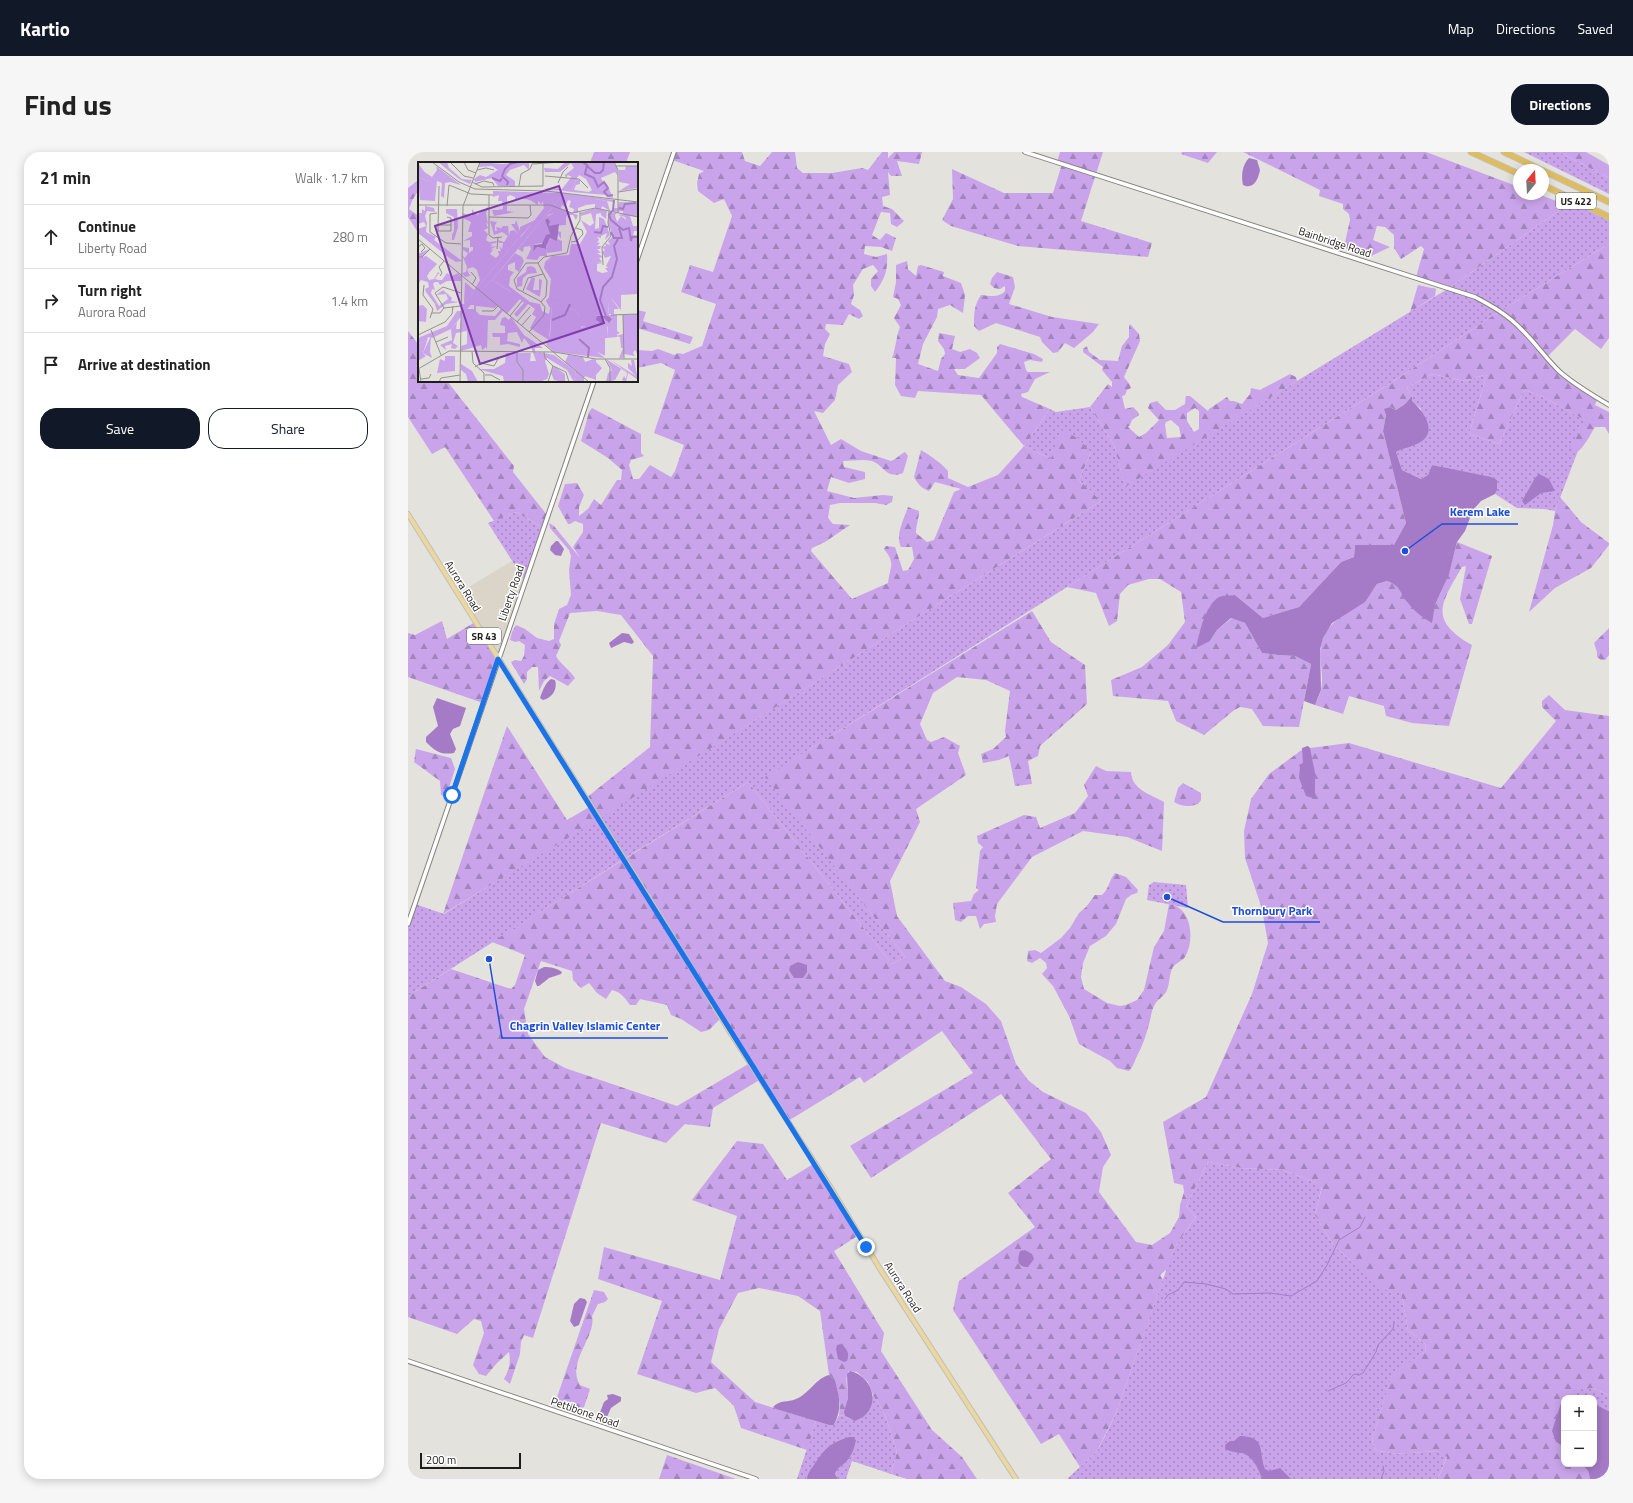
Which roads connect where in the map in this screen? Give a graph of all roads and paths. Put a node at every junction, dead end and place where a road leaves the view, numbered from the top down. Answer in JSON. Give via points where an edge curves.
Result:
{"nodes":[{"id":1,"x":674,"y":152,"type":"edge"},
{"id":2,"x":1025,"y":152,"type":"edge"},
{"id":3,"x":1471,"y":152,"type":"edge"},
{"id":4,"x":1504,"y":152,"type":"edge"},
{"id":5,"x":1513,"y":171,"type":"edge"},
{"id":6,"x":1549,"y":188,"type":"edge"},
{"id":7,"x":1609,"y":202,"type":"edge"},
{"id":8,"x":1609,"y":217,"type":"edge"},
{"id":9,"x":638,"y":257,"type":"edge"},
{"id":10,"x":594,"y":382,"type":"edge"},
{"id":11,"x":1609,"y":405,"type":"edge"},
{"id":12,"x":408,"y":514,"type":"edge"},
{"id":13,"x":498,"y":659,"type":"junction"},
{"id":14,"x":408,"y":924,"type":"edge"},
{"id":15,"x":408,"y":1361,"type":"edge"},
{"id":16,"x":756,"y":1479,"type":"edge"},
{"id":17,"x":1016,"y":1479,"type":"edge"}],
"edges":[{"from":1,"to":9,"type":"street"},
{"from":2,"to":11,"type":"street","name":"Bainbridge Road","via":[[1475,297],[1514,322],[1567,378]]},
{"from":3,"to":5,"type":"highway"},
{"from":4,"to":7,"type":"highway","number":"US 422"},
{"from":6,"to":8,"type":"highway","number":"US 422"},
{"from":10,"to":13,"type":"street","name":"Liberty Road"},
{"from":12,"to":13,"type":"main road","name":"Aurora Road","number":"SR 43"},
{"from":13,"to":14,"type":"street","name":"Liberty Road"},
{"from":13,"to":17,"type":"main road","name":"Aurora Road","number":"SR 43","via":[[728,1029]]},
{"from":15,"to":16,"type":"street","name":"Pettibone Road"}]}
